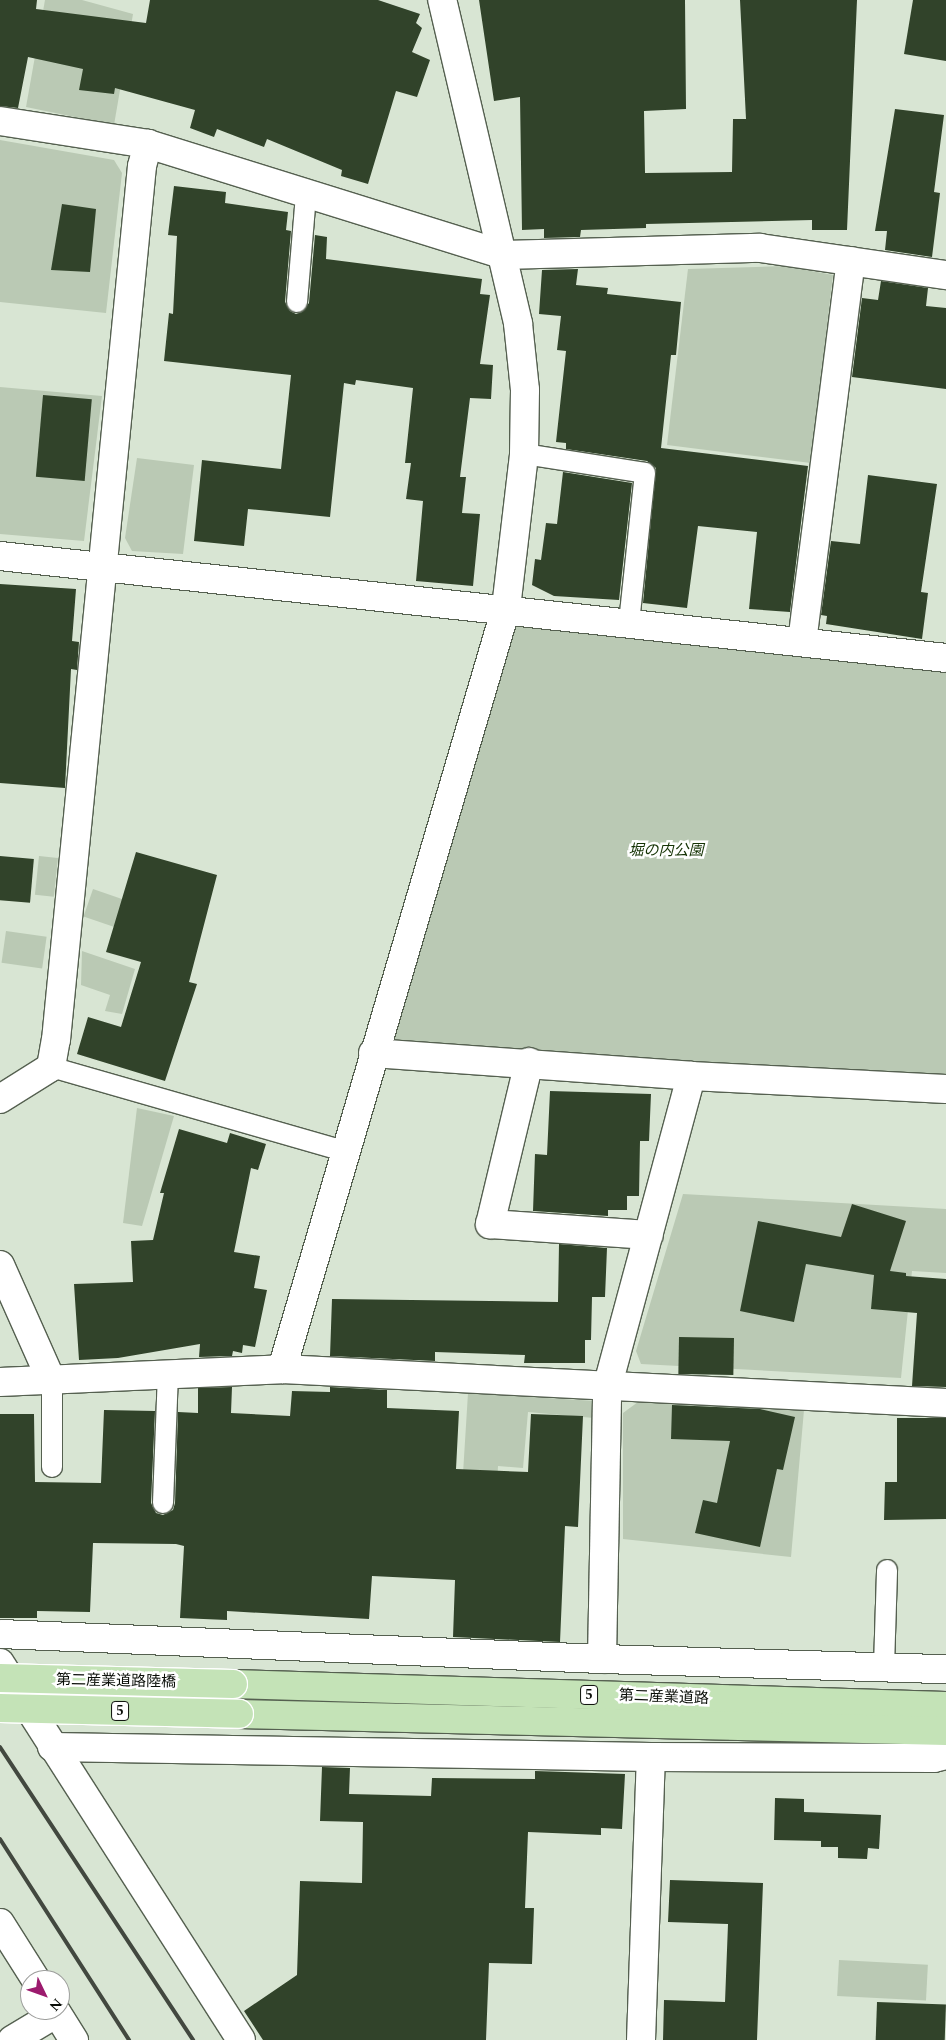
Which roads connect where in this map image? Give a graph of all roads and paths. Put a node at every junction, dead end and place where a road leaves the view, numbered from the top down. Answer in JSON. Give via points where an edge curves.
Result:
{"nodes":[{"id":1,"x":442,"y":0,"type":"edge"},
{"id":2,"x":0,"y":121,"type":"edge"},
{"id":3,"x":148,"y":144,"type":"junction"},
{"id":4,"x":306,"y":194,"type":"junction"},
{"id":5,"x":504,"y":255,"type":"junction"},
{"id":6,"x":851,"y":261,"type":"junction"},
{"id":7,"x":946,"y":275,"type":"edge"},
{"id":8,"x":296,"y":302,"type":"dead end"},
{"id":9,"x":524,"y":454,"type":"junction"},
{"id":10,"x":0,"y":556,"type":"edge"},
{"id":11,"x":105,"y":567,"type":"junction"},
{"id":12,"x":506,"y":608,"type":"junction"},
{"id":13,"x":629,"y":622,"type":"junction"},
{"id":14,"x":802,"y":642,"type":"junction"},
{"id":15,"x":946,"y":658,"type":"edge"},
{"id":16,"x":373,"y":1053,"type":"junction"},
{"id":17,"x":529,"y":1062,"type":"junction"},
{"id":18,"x":51,"y":1068,"type":"junction"},
{"id":19,"x":690,"y":1076,"type":"junction"},
{"id":20,"x":946,"y":1089,"type":"edge"},
{"id":21,"x":0,"y":1099,"type":"edge"},
{"id":22,"x":344,"y":1151,"type":"junction"},
{"id":23,"x":649,"y":1235,"type":"junction"},
{"id":24,"x":0,"y":1265,"type":"edge"},
{"id":25,"x":282,"y":1369,"type":"junction"},
{"id":26,"x":168,"y":1375,"type":"junction"},
{"id":27,"x":0,"y":1382,"type":"edge"},
{"id":28,"x":52,"y":1382,"type":"junction"},
{"id":29,"x":607,"y":1388,"type":"junction"},
{"id":30,"x":946,"y":1403,"type":"edge"},
{"id":31,"x":52,"y":1466,"type":"dead end"},
{"id":32,"x":163,"y":1503,"type":"dead end"},
{"id":33,"x":887,"y":1570,"type":"dead end"},
{"id":34,"x":0,"y":1634,"type":"edge"},
{"id":35,"x":602,"y":1659,"type":"junction"},
{"id":36,"x":0,"y":1663,"type":"edge"},
{"id":37,"x":884,"y":1667,"type":"junction"},
{"id":38,"x":946,"y":1669,"type":"edge"},
{"id":39,"x":0,"y":1678,"type":"edge"},
{"id":40,"x":233,"y":1684,"type":"joint"},
{"id":41,"x":946,"y":1706,"type":"edge"},
{"id":42,"x":0,"y":1708,"type":"edge"},
{"id":43,"x":239,"y":1714,"type":"joint"},
{"id":44,"x":946,"y":1732,"type":"edge"},
{"id":45,"x":52,"y":1748,"type":"junction"},
{"id":46,"x":946,"y":1755,"type":"edge"},
{"id":47,"x":651,"y":1756,"type":"junction"},
{"id":48,"x":0,"y":1923,"type":"edge"},
{"id":49,"x":30,"y":1970,"type":"edge"},
{"id":50,"x":42,"y":2020,"type":"edge"},
{"id":51,"x":62,"y":2020,"type":"edge"},
{"id":52,"x":12,"y":2040,"type":"edge"},
{"id":53,"x":74,"y":2040,"type":"edge"},
{"id":54,"x":241,"y":2040,"type":"edge"},
{"id":55,"x":641,"y":2040,"type":"edge"}],
"edges":[{"from":1,"to":5,"type":"street"},
{"from":2,"to":3,"type":"street"},
{"from":3,"to":4,"type":"street"},
{"from":3,"to":11,"type":"street","via":[[142,166]]},
{"from":4,"to":5,"type":"street"},
{"from":4,"to":8,"type":"lane"},
{"from":5,"to":6,"type":"street","via":[[760,248]]},
{"from":5,"to":9,"type":"street","via":[[518,323],[523,371]]},
{"from":6,"to":7,"type":"street"},
{"from":6,"to":14,"type":"street"},
{"from":9,"to":12,"type":"street"},
{"from":9,"to":13,"type":"lane","via":[[644,473]]},
{"from":10,"to":11,"type":"street"},
{"from":11,"to":12,"type":"street"},
{"from":11,"to":18,"type":"street"},
{"from":12,"to":13,"type":"street"},
{"from":12,"to":16,"type":"street"},
{"from":13,"to":14,"type":"street"},
{"from":14,"to":15,"type":"street"},
{"from":16,"to":17,"type":"street"},
{"from":16,"to":22,"type":"street"},
{"from":17,"to":19,"type":"street"},
{"from":17,"to":23,"type":"street","via":[[490,1224]]},
{"from":18,"to":21,"type":"street"},
{"from":18,"to":22,"type":"lane"},
{"from":19,"to":20,"type":"street"},
{"from":19,"to":23,"type":"street"},
{"from":22,"to":25,"type":"street"},
{"from":23,"to":29,"type":"street"},
{"from":24,"to":28,"type":"street"},
{"from":25,"to":26,"type":"street"},
{"from":25,"to":29,"type":"street"},
{"from":26,"to":28,"type":"street"},
{"from":26,"to":32,"type":"lane"},
{"from":27,"to":28,"type":"street"},
{"from":28,"to":31,"type":"lane"},
{"from":29,"to":30,"type":"street"},
{"from":29,"to":35,"type":"street"},
{"from":33,"to":37,"type":"lane"},
{"from":34,"to":35,"type":"street"},
{"from":35,"to":37,"type":"street"},
{"from":36,"to":45,"type":"street"},
{"from":37,"to":38,"type":"street"},
{"from":39,"to":40,"type":"main road","name":"第二産業道路陸橋","number":"5","bridge":true},
{"from":40,"to":41,"type":"main road","name":"第二産業道路","number":"5"},
{"from":42,"to":43,"type":"main road","name":"第二産業道路陸橋","number":"5","bridge":true},
{"from":43,"to":44,"type":"main road","name":"第二産業道路","number":"5"},
{"from":45,"to":47,"type":"street"},
{"from":45,"to":54,"type":"street"},
{"from":46,"to":47,"type":"street","via":[[934,1758]]},
{"from":47,"to":55,"type":"street"},
{"from":48,"to":49,"type":"street"},
{"from":50,"to":52,"type":"street"},
{"from":51,"to":53,"type":"street"}]}
